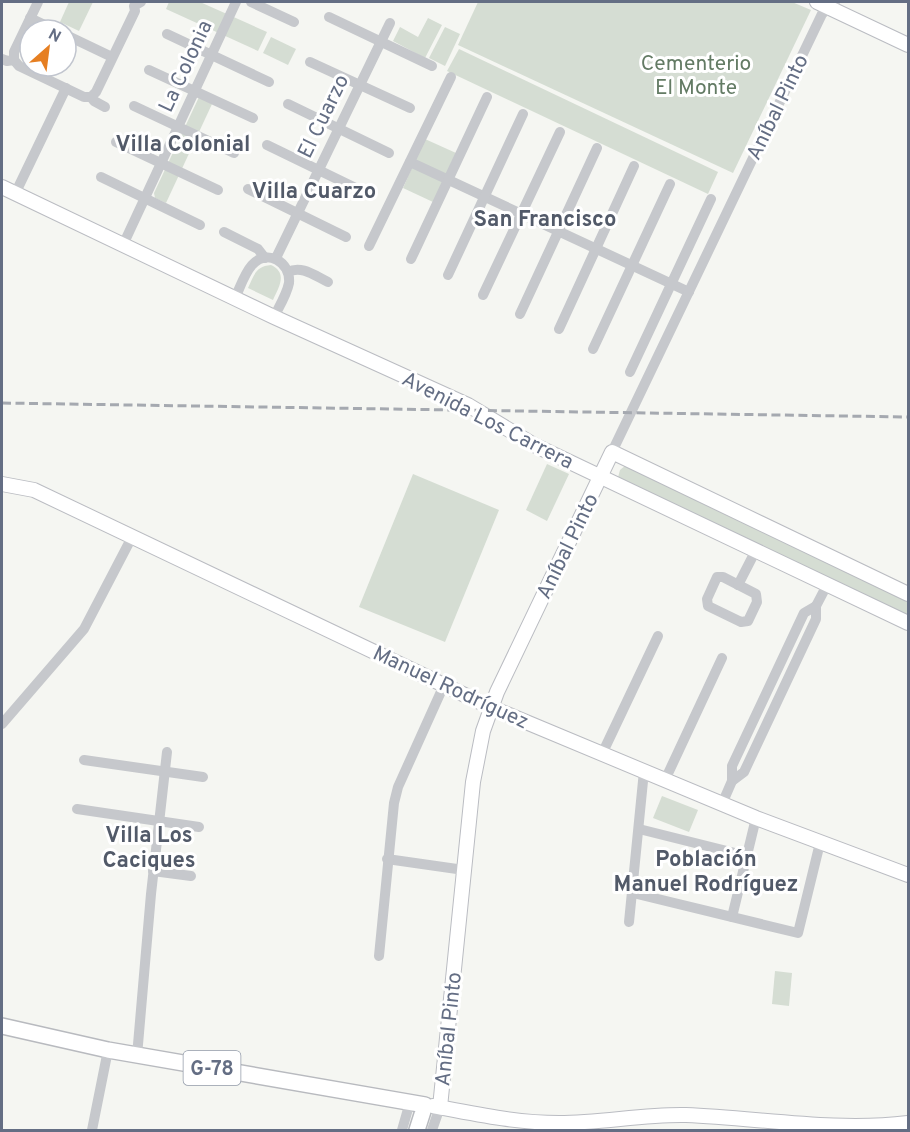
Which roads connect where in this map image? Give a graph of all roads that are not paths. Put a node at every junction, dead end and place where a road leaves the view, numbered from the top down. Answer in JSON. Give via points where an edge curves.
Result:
{"nodes":[{"id":1,"x":38,"y":2,"type":"edge"},
{"id":2,"x":236,"y":2,"type":"edge"},
{"id":3,"x":251,"y":2,"type":"edge"},
{"id":4,"x":135,"y":3,"type":"edge"},
{"id":5,"x":826,"y":3,"type":"edge"},
{"id":6,"x":329,"y":17,"type":"dead end"},
{"id":7,"x":30,"y":18,"type":"edge"},
{"id":8,"x":294,"y":22,"type":"dead end"},
{"id":9,"x":390,"y":23,"type":"dead end"},
{"id":10,"x":167,"y":34,"type":"dead end"},
{"id":11,"x":78,"y":41,"type":"edge"},
{"id":12,"x":381,"y":42,"type":"junction"},
{"id":13,"x":18,"y":44,"type":"edge"},
{"id":14,"x":909,"y":45,"type":"edge"},
{"id":15,"x":211,"y":55,"type":"junction"},
{"id":16,"x":112,"y":57,"type":"junction"},
{"id":17,"x":2,"y":59,"type":"edge"},
{"id":18,"x":14,"y":60,"type":"junction"},
{"id":19,"x":310,"y":62,"type":"dead end"},
{"id":20,"x":432,"y":66,"type":"dead end"},
{"id":21,"x":149,"y":70,"type":"dead end"},
{"id":22,"x":451,"y":76,"type":"dead end"},
{"id":23,"x":269,"y":82,"type":"dead end"},
{"id":24,"x":360,"y":85,"type":"junction"},
{"id":25,"x":66,"y":88,"type":"junction"},
{"id":26,"x":194,"y":91,"type":"junction"},
{"id":27,"x":91,"y":97,"type":"junction"},
{"id":28,"x":488,"y":97,"type":"dead end"},
{"id":29,"x":288,"y":104,"type":"dead end"},
{"id":30,"x":134,"y":106,"type":"dead end"},
{"id":31,"x":105,"y":107,"type":"dead end"},
{"id":32,"x":410,"y":108,"type":"dead end"},
{"id":33,"x":523,"y":114,"type":"dead end"},
{"id":34,"x":253,"y":118,"type":"dead end"},
{"id":35,"x":178,"y":127,"type":"junction"},
{"id":36,"x":339,"y":128,"type":"junction"},
{"id":37,"x":560,"y":132,"type":"dead end"},
{"id":38,"x":116,"y":142,"type":"dead end"},
{"id":39,"x":267,"y":145,"type":"dead end"},
{"id":40,"x":597,"y":148,"type":"dead end"},
{"id":41,"x":234,"y":153,"type":"dead end"},
{"id":42,"x":389,"y":153,"type":"dead end"},
{"id":43,"x":410,"y":162,"type":"junction"},
{"id":44,"x":161,"y":163,"type":"junction"},
{"id":45,"x":634,"y":166,"type":"dead end"},
{"id":46,"x":319,"y":170,"type":"junction"},
{"id":47,"x":101,"y":177,"type":"dead end"},
{"id":48,"x":448,"y":180,"type":"junction"},
{"id":49,"x":670,"y":184,"type":"dead end"},
{"id":50,"x":2,"y":187,"type":"edge"},
{"id":51,"x":248,"y":189,"type":"dead end"},
{"id":52,"x":218,"y":190,"type":"dead end"},
{"id":53,"x":15,"y":194,"type":"junction"},
{"id":54,"x":370,"y":195,"type":"dead end"},
{"id":55,"x":484,"y":197,"type":"junction"},
{"id":56,"x":145,"y":198,"type":"junction"},
{"id":57,"x":711,"y":199,"type":"dead end"},
{"id":58,"x":298,"y":213,"type":"junction"},
{"id":59,"x":521,"y":214,"type":"junction"},
{"id":60,"x":200,"y":225,"type":"dead end"},
{"id":61,"x":559,"y":231,"type":"junction"},
{"id":62,"x":224,"y":232,"type":"dead end"},
{"id":63,"x":346,"y":237,"type":"dead end"},
{"id":64,"x":123,"y":245,"type":"junction"},
{"id":65,"x":369,"y":246,"type":"dead end"},
{"id":66,"x":596,"y":249,"type":"junction"},
{"id":67,"x":270,"y":258,"type":"junction"},
{"id":68,"x":411,"y":260,"type":"dead end"},
{"id":69,"x":632,"y":266,"type":"junction"},
{"id":70,"x":288,"y":272,"type":"junction"},
{"id":71,"x":448,"y":275,"type":"dead end"},
{"id":72,"x":327,"y":282,"type":"dead end"},
{"id":73,"x":672,"y":284,"type":"junction"},
{"id":74,"x":689,"y":292,"type":"junction"},
{"id":75,"x":483,"y":295,"type":"dead end"},
{"id":76,"x":235,"y":298,"type":"junction"},
{"id":77,"x":520,"y":314,"type":"dead end"},
{"id":78,"x":274,"y":317,"type":"junction"},
{"id":79,"x":559,"y":329,"type":"dead end"},
{"id":80,"x":593,"y":349,"type":"dead end"},
{"id":81,"x":630,"y":372,"type":"dead end"},
{"id":82,"x":612,"y":452,"type":"junction"},
{"id":83,"x":600,"y":476,"type":"junction"},
{"id":84,"x":2,"y":484,"type":"edge"},
{"id":85,"x":762,"y":524,"type":"junction"},
{"id":86,"x":132,"y":537,"type":"junction"},
{"id":87,"x":753,"y":549,"type":"junction"},
{"id":88,"x":738,"y":585,"type":"junction"},
{"id":89,"x":827,"y":585,"type":"junction"},
{"id":90,"x":909,"y":594,"type":"edge"},
{"id":91,"x":907,"y":617,"type":"edge"},
{"id":92,"x":658,"y":636,"type":"dead end"},
{"id":93,"x":723,"y":658,"type":"dead end"},
{"id":94,"x":444,"y":685,"type":"junction"},
{"id":95,"x":490,"y":707,"type":"junction"},
{"id":96,"x":2,"y":724,"type":"edge"},
{"id":97,"x":167,"y":752,"type":"dead end"},
{"id":98,"x":602,"y":754,"type":"junction"},
{"id":99,"x":84,"y":760,"type":"dead end"},
{"id":100,"x":165,"y":771,"type":"junction"},
{"id":101,"x":644,"y":771,"type":"junction"},
{"id":102,"x":203,"y":777,"type":"dead end"},
{"id":103,"x":665,"y":780,"type":"junction"},
{"id":104,"x":722,"y":804,"type":"junction"},
{"id":105,"x":77,"y":809,"type":"dead end"},
{"id":106,"x":756,"y":818,"type":"junction"},
{"id":107,"x":159,"y":821,"type":"junction"},
{"id":108,"x":199,"y":827,"type":"dead end"},
{"id":109,"x":639,"y":829,"type":"junction"},
{"id":110,"x":820,"y":843,"type":"junction"},
{"id":111,"x":747,"y":856,"type":"junction"},
{"id":112,"x":387,"y":860,"type":"junction"},
{"id":113,"x":464,"y":870,"type":"junction"},
{"id":114,"x":153,"y":871,"type":"junction"},
{"id":115,"x":909,"y":875,"type":"edge"},
{"id":116,"x":191,"y":876,"type":"dead end"},
{"id":117,"x":633,"y":893,"type":"junction"},
{"id":118,"x":732,"y":917,"type":"junction"},
{"id":119,"x":629,"y":922,"type":"dead end"},
{"id":120,"x":379,"y":956,"type":"dead end"},
{"id":121,"x":2,"y":1026,"type":"edge"},
{"id":122,"x":108,"y":1050,"type":"junction"},
{"id":123,"x":137,"y":1056,"type":"junction"},
{"id":124,"x":440,"y":1107,"type":"junction"},
{"id":125,"x":413,"y":1119,"type":"edge"},
{"id":126,"x":909,"y":1123,"type":"edge"},
{"id":127,"x":92,"y":1131,"type":"edge"},
{"id":128,"x":432,"y":1131,"type":"edge"}],
"edges":[{"from":1,"to":7,"type":"street"},
{"from":2,"to":15,"type":"street","name":"La Colonia"},
{"from":3,"to":8,"type":"street"},
{"from":4,"to":16,"type":"street","via":[[135,11]]},
{"from":5,"to":14,"type":"street"},
{"from":5,"to":74,"type":"street","name":"Aníbal Pinto"},
{"from":6,"to":12,"type":"street"},
{"from":9,"to":12,"type":"street","name":"El Cuarzo"},
{"from":10,"to":15,"type":"street"},
{"from":11,"to":16,"type":"street"},
{"from":12,"to":20,"type":"street"},
{"from":12,"to":24,"type":"street","name":"El Cuarzo"},
{"from":13,"to":18,"type":"street"},
{"from":15,"to":23,"type":"street"},
{"from":15,"to":26,"type":"street","name":"La Colonia"},
{"from":16,"to":27,"type":"street"},
{"from":17,"to":18,"type":"street"},
{"from":18,"to":25,"type":"street"},
{"from":19,"to":24,"type":"street"},
{"from":21,"to":26,"type":"street"},
{"from":22,"to":43,"type":"street"},
{"from":24,"to":32,"type":"street"},
{"from":24,"to":36,"type":"street","name":"El Cuarzo"},
{"from":25,"to":27,"type":"street"},
{"from":25,"to":53,"type":"street"},
{"from":26,"to":34,"type":"street"},
{"from":26,"to":35,"type":"street","name":"La Colonia"},
{"from":27,"to":31,"type":"street"},
{"from":28,"to":48,"type":"street"},
{"from":29,"to":36,"type":"street"},
{"from":30,"to":35,"type":"street"},
{"from":33,"to":55,"type":"street"},
{"from":35,"to":41,"type":"street"},
{"from":35,"to":44,"type":"street","name":"La Colonia"},
{"from":36,"to":42,"type":"street"},
{"from":36,"to":46,"type":"street","name":"El Cuarzo"},
{"from":37,"to":59,"type":"street"},
{"from":38,"to":44,"type":"street"},
{"from":39,"to":46,"type":"street"},
{"from":40,"to":61,"type":"street"},
{"from":43,"to":48,"type":"street"},
{"from":43,"to":65,"type":"street"},
{"from":44,"to":52,"type":"street"},
{"from":44,"to":56,"type":"street","name":"La Colonia"},
{"from":45,"to":66,"type":"street"},
{"from":46,"to":54,"type":"street"},
{"from":46,"to":58,"type":"street","name":"El Cuarzo"},
{"from":47,"to":56,"type":"street"},
{"from":48,"to":55,"type":"street"},
{"from":48,"to":68,"type":"street"},
{"from":49,"to":69,"type":"street"},
{"from":50,"to":53,"type":"street","name":"Avenida Los Carrera"},
{"from":51,"to":58,"type":"street"},
{"from":53,"to":64,"type":"street","name":"Avenida Los Carrera"},
{"from":55,"to":59,"type":"street"},
{"from":55,"to":71,"type":"street"},
{"from":56,"to":60,"type":"street"},
{"from":56,"to":64,"type":"street","name":"La Colonia"},
{"from":57,"to":73,"type":"street"},
{"from":58,"to":63,"type":"street"},
{"from":58,"to":67,"type":"street","name":"El Cuarzo"},
{"from":59,"to":61,"type":"street"},
{"from":59,"to":75,"type":"street"},
{"from":61,"to":66,"type":"street"},
{"from":61,"to":77,"type":"street"},
{"from":62,"to":67,"type":"street"},
{"from":64,"to":76,"type":"street","name":"Avenida Los Carrera"},
{"from":66,"to":69,"type":"street"},
{"from":66,"to":79,"type":"street"},
{"from":67,"to":70,"type":"street","via":[[283,264]]},
{"from":67,"to":76,"type":"street","name":"El Cuarzo","via":[[250,267]]},
{"from":69,"to":73,"type":"street"},
{"from":69,"to":80,"type":"street"},
{"from":70,"to":72,"type":"street","via":[[301,270]]},
{"from":70,"to":78,"type":"street","via":[[288,287]]},
{"from":73,"to":74,"type":"street"},
{"from":73,"to":81,"type":"street"},
{"from":74,"to":82,"type":"street","name":"Aníbal Pinto"},
{"from":76,"to":78,"type":"street","name":"Avenida Los Carrera"},
{"from":78,"to":83,"type":"street","name":"Avenida Los Carrera","via":[[468,405],[534,445]]},
{"from":82,"to":83,"type":"street","name":"Aníbal Pinto"},
{"from":82,"to":85,"type":"street"},
{"from":83,"to":87,"type":"street","name":"Avenida Los Carrera"},
{"from":83,"to":95,"type":"street","name":"Aníbal Pinto"},
{"from":84,"to":86,"type":"street","name":"Manuel Rodríguez","via":[[34,490]]},
{"from":85,"to":87,"type":"street"},
{"from":85,"to":90,"type":"street"},
{"from":86,"to":94,"type":"street","name":"Manuel Rodríguez"},
{"from":86,"to":96,"type":"street","via":[[84,629]]},
{"from":87,"to":88,"type":"street"},
{"from":87,"to":89,"type":"street","name":"Avenida Los Carrera"},
{"from":88,"to":88,"type":"street","via":[[717,578],[706,602],[709,607],[746,622],[758,596]]},
{"from":89,"to":91,"type":"street","name":"Avenida Los Carrera"},
{"from":89,"to":104,"type":"street","via":[[816,606],[806,611],[799,624],[732,766],[732,781]]},
{"from":92,"to":98,"type":"street"},
{"from":93,"to":103,"type":"street"},
{"from":94,"to":95,"type":"street","name":"Manuel Rodríguez"},
{"from":94,"to":112,"type":"street","via":[[398,787]]},
{"from":95,"to":98,"type":"street","name":"Manuel Rodríguez"},
{"from":95,"to":113,"type":"street","name":"Aníbal Pinto","via":[[475,769]]},
{"from":97,"to":100,"type":"street"},
{"from":98,"to":101,"type":"street","name":"Manuel Rodríguez"},
{"from":99,"to":100,"type":"street"},
{"from":100,"to":102,"type":"street"},
{"from":100,"to":107,"type":"street"},
{"from":101,"to":103,"type":"street","name":"Manuel Rodríguez"},
{"from":101,"to":109,"type":"street"},
{"from":103,"to":104,"type":"street","name":"Manuel Rodríguez"},
{"from":104,"to":106,"type":"street","name":"Manuel Rodríguez"},
{"from":105,"to":107,"type":"street"},
{"from":106,"to":110,"type":"street","name":"Manuel Rodríguez"},
{"from":106,"to":111,"type":"street"},
{"from":107,"to":108,"type":"street"},
{"from":107,"to":114,"type":"street"},
{"from":109,"to":111,"type":"street"},
{"from":109,"to":117,"type":"street"},
{"from":110,"to":115,"type":"street","name":"Manuel Rodríguez"},
{"from":110,"to":118,"type":"street","via":[[798,933]]},
{"from":111,"to":118,"type":"street"},
{"from":112,"to":113,"type":"street"},
{"from":112,"to":120,"type":"street"},
{"from":113,"to":124,"type":"street","name":"Aníbal Pinto"},
{"from":114,"to":116,"type":"street"},
{"from":114,"to":123,"type":"street"},
{"from":117,"to":118,"type":"street"},
{"from":117,"to":119,"type":"street"},
{"from":121,"to":122,"type":"main road","number":"G-78"},
{"from":122,"to":123,"type":"main road","number":"G-78"},
{"from":122,"to":127,"type":"street"},
{"from":123,"to":125,"type":"main road","number":"G-78"},
{"from":124,"to":125,"type":"street"},
{"from":124,"to":126,"type":"street","via":[[549,1123],[662,1115],[847,1128]]},
{"from":124,"to":128,"type":"street","name":"Aníbal Pinto"}]}
